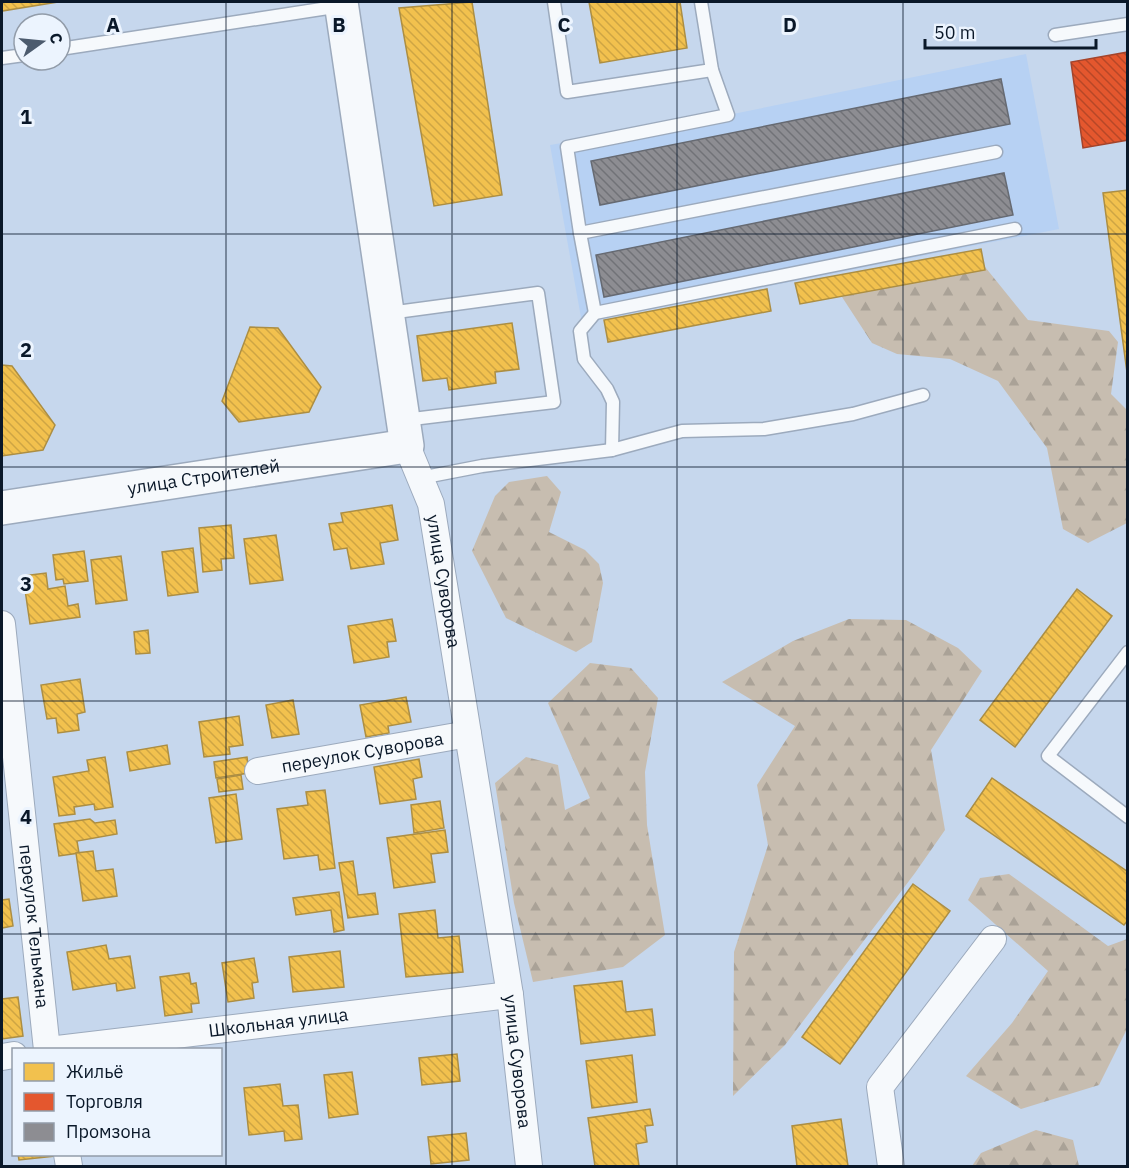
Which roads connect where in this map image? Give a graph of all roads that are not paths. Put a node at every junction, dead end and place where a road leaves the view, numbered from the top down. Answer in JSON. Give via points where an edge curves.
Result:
{"nodes":[{"id":1,"x":554,"y":2,"type":"edge"},
{"id":2,"x":701,"y":2,"type":"edge"},
{"id":3,"x":341,"y":4,"type":"edge"},
{"id":4,"x":1128,"y":24,"type":"edge"},
{"id":5,"x":1055,"y":35,"type":"dead end"},
{"id":6,"x":72,"y":48,"type":"edge"},
{"id":7,"x":712,"y":70,"type":"junction"},
{"id":8,"x":996,"y":152,"type":"dead end"},
{"id":9,"x":1015,"y":229,"type":"dead end"},
{"id":10,"x":580,"y":233,"type":"junction"},
{"id":11,"x":387,"y":313,"type":"junction"},
{"id":12,"x":595,"y":313,"type":"junction"},
{"id":13,"x":923,"y":394,"type":"dead end"},
{"id":14,"x":405,"y":433,"type":"junction"},
{"id":15,"x":612,"y":450,"type":"junction"},
{"id":16,"x":420,"y":478,"type":"junction"},
{"id":17,"x":2,"y":508,"type":"edge"},
{"id":18,"x":2,"y":624,"type":"edge"},
{"id":19,"x":1128,"y":652,"type":"edge"},
{"id":20,"x":468,"y":734,"type":"junction"},
{"id":21,"x":258,"y":771,"type":"dead end"},
{"id":22,"x":1128,"y":817,"type":"edge"},
{"id":23,"x":993,"y":939,"type":"dead end"},
{"id":24,"x":510,"y":995,"type":"junction"},
{"id":25,"x":48,"y":1048,"type":"edge"},
{"id":26,"x":65,"y":1048,"type":"edge"},
{"id":27,"x":529,"y":1167,"type":"edge"},
{"id":28,"x":891,"y":1167,"type":"edge"}],
"edges":[{"from":1,"to":7,"type":"lane","via":[[567,92]]},
{"from":2,"to":7,"type":"lane"},
{"from":3,"to":6,"type":"lane"},
{"from":3,"to":11,"type":"street","name":"улица Суворова"},
{"from":4,"to":5,"type":"lane"},
{"from":7,"to":10,"type":"lane","via":[[728,115],[567,147]]},
{"from":8,"to":10,"type":"lane"},
{"from":9,"to":12,"type":"lane"},
{"from":10,"to":12,"type":"lane"},
{"from":11,"to":14,"type":"street","name":"улица Суворова"},
{"from":11,"to":14,"type":"lane","via":[[538,293],[553,391],[554,402]]},
{"from":12,"to":15,"type":"lane","via":[[580,331],[584,359],[613,402]]},
{"from":13,"to":15,"type":"lane","via":[[853,414],[764,429],[682,431]]},
{"from":14,"to":16,"type":"street","name":"улица Суворова"},
{"from":14,"to":17,"type":"street","name":"улица Строителей"},
{"from":15,"to":16,"type":"lane"},
{"from":16,"to":20,"type":"street","name":"улица Суворова","via":[[431,504]]},
{"from":18,"to":25,"type":"street","name":"переулок Тельмана"},
{"from":19,"to":22,"type":"lane","via":[[1048,756]]},
{"from":20,"to":21,"type":"street","name":"переулок Суворова"},
{"from":20,"to":24,"type":"street","name":"улица Суворова"},
{"from":23,"to":28,"type":"street","via":[[880,1087]]},
{"from":24,"to":26,"type":"street","name":"Школьная улица"},
{"from":24,"to":27,"type":"street","name":"улица Суворова"}]}
